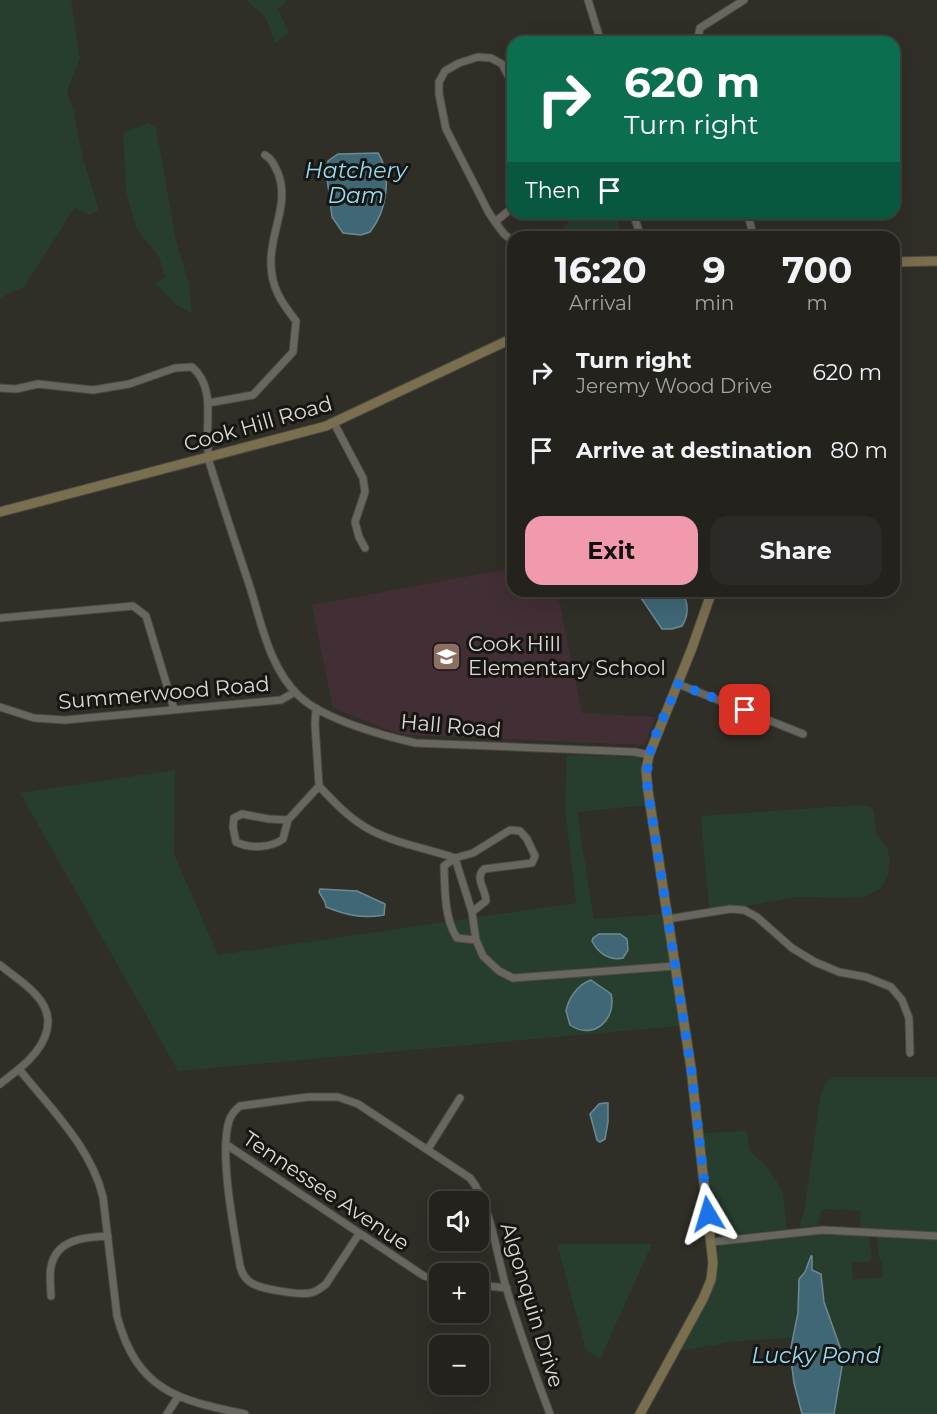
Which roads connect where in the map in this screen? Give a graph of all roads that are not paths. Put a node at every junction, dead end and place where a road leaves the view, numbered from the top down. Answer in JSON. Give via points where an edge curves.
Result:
{"nodes":[{"id":1,"x":588,"y":0,"type":"edge"},
{"id":2,"x":744,"y":0,"type":"edge"},
{"id":3,"x":599,"y":36,"type":"edge"},
{"id":4,"x":698,"y":36,"type":"edge"},
{"id":5,"x":507,"y":74,"type":"edge"},
{"id":6,"x":265,"y":155,"type":"dead end"},
{"id":7,"x":507,"y":212,"type":"edge"},
{"id":8,"x":495,"y":222,"type":"junction"},
{"id":9,"x":507,"y":236,"type":"edge"},
{"id":10,"x":937,"y":261,"type":"edge"},
{"id":11,"x":900,"y":262,"type":"edge"},
{"id":12,"x":507,"y":341,"type":"edge"},
{"id":13,"x":0,"y":388,"type":"edge"},
{"id":14,"x":207,"y":403,"type":"junction"},
{"id":15,"x":334,"y":423,"type":"junction"},
{"id":16,"x":209,"y":458,"type":"junction"},
{"id":17,"x":0,"y":512,"type":"edge"},
{"id":18,"x":365,"y":548,"type":"dead end"},
{"id":19,"x":710,"y":597,"type":"edge"},
{"id":20,"x":0,"y":618,"type":"edge"},
{"id":21,"x":678,"y":684,"type":"junction"},
{"id":22,"x":295,"y":692,"type":"junction"},
{"id":23,"x":0,"y":707,"type":"edge"},
{"id":24,"x":316,"y":708,"type":"junction"},
{"id":25,"x":174,"y":710,"type":"junction"},
{"id":26,"x":803,"y":734,"type":"dead end"},
{"id":27,"x":649,"y":755,"type":"junction"},
{"id":28,"x":319,"y":786,"type":"junction"},
{"id":29,"x":288,"y":820,"type":"junction"},
{"id":30,"x":456,"y":858,"type":"junction"},
{"id":31,"x":472,"y":912,"type":"junction"},
{"id":32,"x":668,"y":919,"type":"junction"},
{"id":33,"x":476,"y":940,"type":"junction"},
{"id":34,"x":0,"y":965,"type":"edge"},
{"id":35,"x":675,"y":966,"type":"junction"},
{"id":36,"x":910,"y":1053,"type":"dead end"},
{"id":37,"x":19,"y":1069,"type":"junction"},
{"id":38,"x":0,"y":1084,"type":"edge"},
{"id":39,"x":460,"y":1098,"type":"dead end"},
{"id":40,"x":227,"y":1145,"type":"junction"},
{"id":41,"x":428,"y":1149,"type":"junction"},
{"id":42,"x":359,"y":1234,"type":"junction"},
{"id":43,"x":108,"y":1236,"type":"junction"},
{"id":44,"x":937,"y":1236,"type":"edge"},
{"id":45,"x":712,"y":1242,"type":"junction"},
{"id":46,"x":429,"y":1277,"type":"edge"},
{"id":47,"x":489,"y":1286,"type":"edge"},
{"id":48,"x":507,"y":1288,"type":"junction"},
{"id":49,"x":51,"y":1296,"type":"dead end"},
{"id":50,"x":178,"y":1397,"type":"junction"},
{"id":51,"x":168,"y":1414,"type":"edge"},
{"id":52,"x":245,"y":1414,"type":"edge"},
{"id":53,"x":550,"y":1414,"type":"edge"},
{"id":54,"x":640,"y":1414,"type":"edge"}],
"edges":[{"from":1,"to":3,"type":"street"},
{"from":2,"to":4,"type":"street","via":[[700,28]]},
{"from":5,"to":8,"type":"street","via":[[502,64],[478,57],[445,71],[439,82],[446,129],[455,152]]},
{"from":6,"to":14,"type":"street","via":[[272,160],[282,184],[282,212],[274,235],[271,264],[277,296],[296,321],[293,352],[253,395]]},
{"from":7,"to":8,"type":"street"},
{"from":8,"to":9,"type":"street"},
{"from":10,"to":11,"type":"street"},
{"from":12,"to":15,"type":"street","name":"Cook Hill Road"},
{"from":13,"to":14,"type":"street","name":"Hall Road","via":[[38,384],[93,390],[192,367],[201,375]]},
{"from":14,"to":16,"type":"street","name":"Hall Road"},
{"from":15,"to":16,"type":"street","name":"Cook Hill Road"},
{"from":15,"to":18,"type":"street","via":[[363,478],[365,492],[355,522]]},
{"from":16,"to":17,"type":"street","name":"Cook Hill Road"},
{"from":16,"to":22,"type":"street","name":"Hall Road","via":[[272,653]]},
{"from":19,"to":21,"type":"street"},
{"from":20,"to":25,"type":"street","via":[[133,606],[146,616]]},
{"from":21,"to":26,"type":"street"},
{"from":21,"to":27,"type":"street"},
{"from":22,"to":24,"type":"street","name":"Hall Road"},
{"from":22,"to":25,"type":"street","name":"Summerwood Road","via":[[281,700]]},
{"from":23,"to":25,"type":"street","name":"Summerwood Road","via":[[51,720]]},
{"from":24,"to":27,"type":"street","name":"Hall Road","via":[[381,735],[416,743]]},
{"from":24,"to":28,"type":"street"},
{"from":27,"to":32,"type":"street","via":[[648,791]]},
{"from":28,"to":29,"type":"street"},
{"from":28,"to":30,"type":"street","via":[[340,809],[365,827]]},
{"from":29,"to":29,"type":"street","via":[[242,814],[234,818],[236,842],[247,848],[277,843],[284,839]]},
{"from":30,"to":31,"type":"street"},
{"from":30,"to":31,"type":"street","via":[[473,853],[510,830],[520,831],[535,856],[532,863],[525,865],[484,869],[479,880],[486,901]]},
{"from":30,"to":33,"type":"street","via":[[444,866],[445,899],[457,938]]},
{"from":31,"to":33,"type":"street"},
{"from":32,"to":35,"type":"street"},
{"from":32,"to":36,"type":"street","via":[[744,910],[815,962],[891,987],[909,1018]]},
{"from":33,"to":35,"type":"street","via":[[483,956],[513,978]]},
{"from":34,"to":37,"type":"street","via":[[37,996],[45,1008],[48,1025],[44,1042]]},
{"from":35,"to":45,"type":"street"},
{"from":37,"to":38,"type":"street"},
{"from":37,"to":43,"type":"street","via":[[91,1162],[99,1179]]},
{"from":39,"to":41,"type":"street"},
{"from":40,"to":41,"type":"street","name":"Algonquin Drive","via":[[230,1118],[240,1106],[338,1097],[358,1104]]},
{"from":40,"to":42,"type":"street","name":"Tennessee Avenue"},
{"from":40,"to":42,"type":"street","name":"Algonquin Drive","via":[[230,1202],[240,1266],[251,1284],[300,1293],[319,1290]]},
{"from":41,"to":48,"type":"street","name":"Algonquin Drive","via":[[478,1186]]},
{"from":42,"to":46,"type":"street","name":"Tennessee Avenue"},
{"from":43,"to":49,"type":"street","via":[[80,1238],[61,1248],[51,1266]]},
{"from":43,"to":50,"type":"street","via":[[117,1316],[132,1356],[161,1388]]},
{"from":44,"to":45,"type":"street","via":[[823,1230]]},
{"from":45,"to":54,"type":"street","via":[[709,1286]]},
{"from":47,"to":48,"type":"street"},
{"from":48,"to":53,"type":"street","name":"Algonquin Drive"},
{"from":50,"to":51,"type":"street"},
{"from":50,"to":52,"type":"street"}]}
